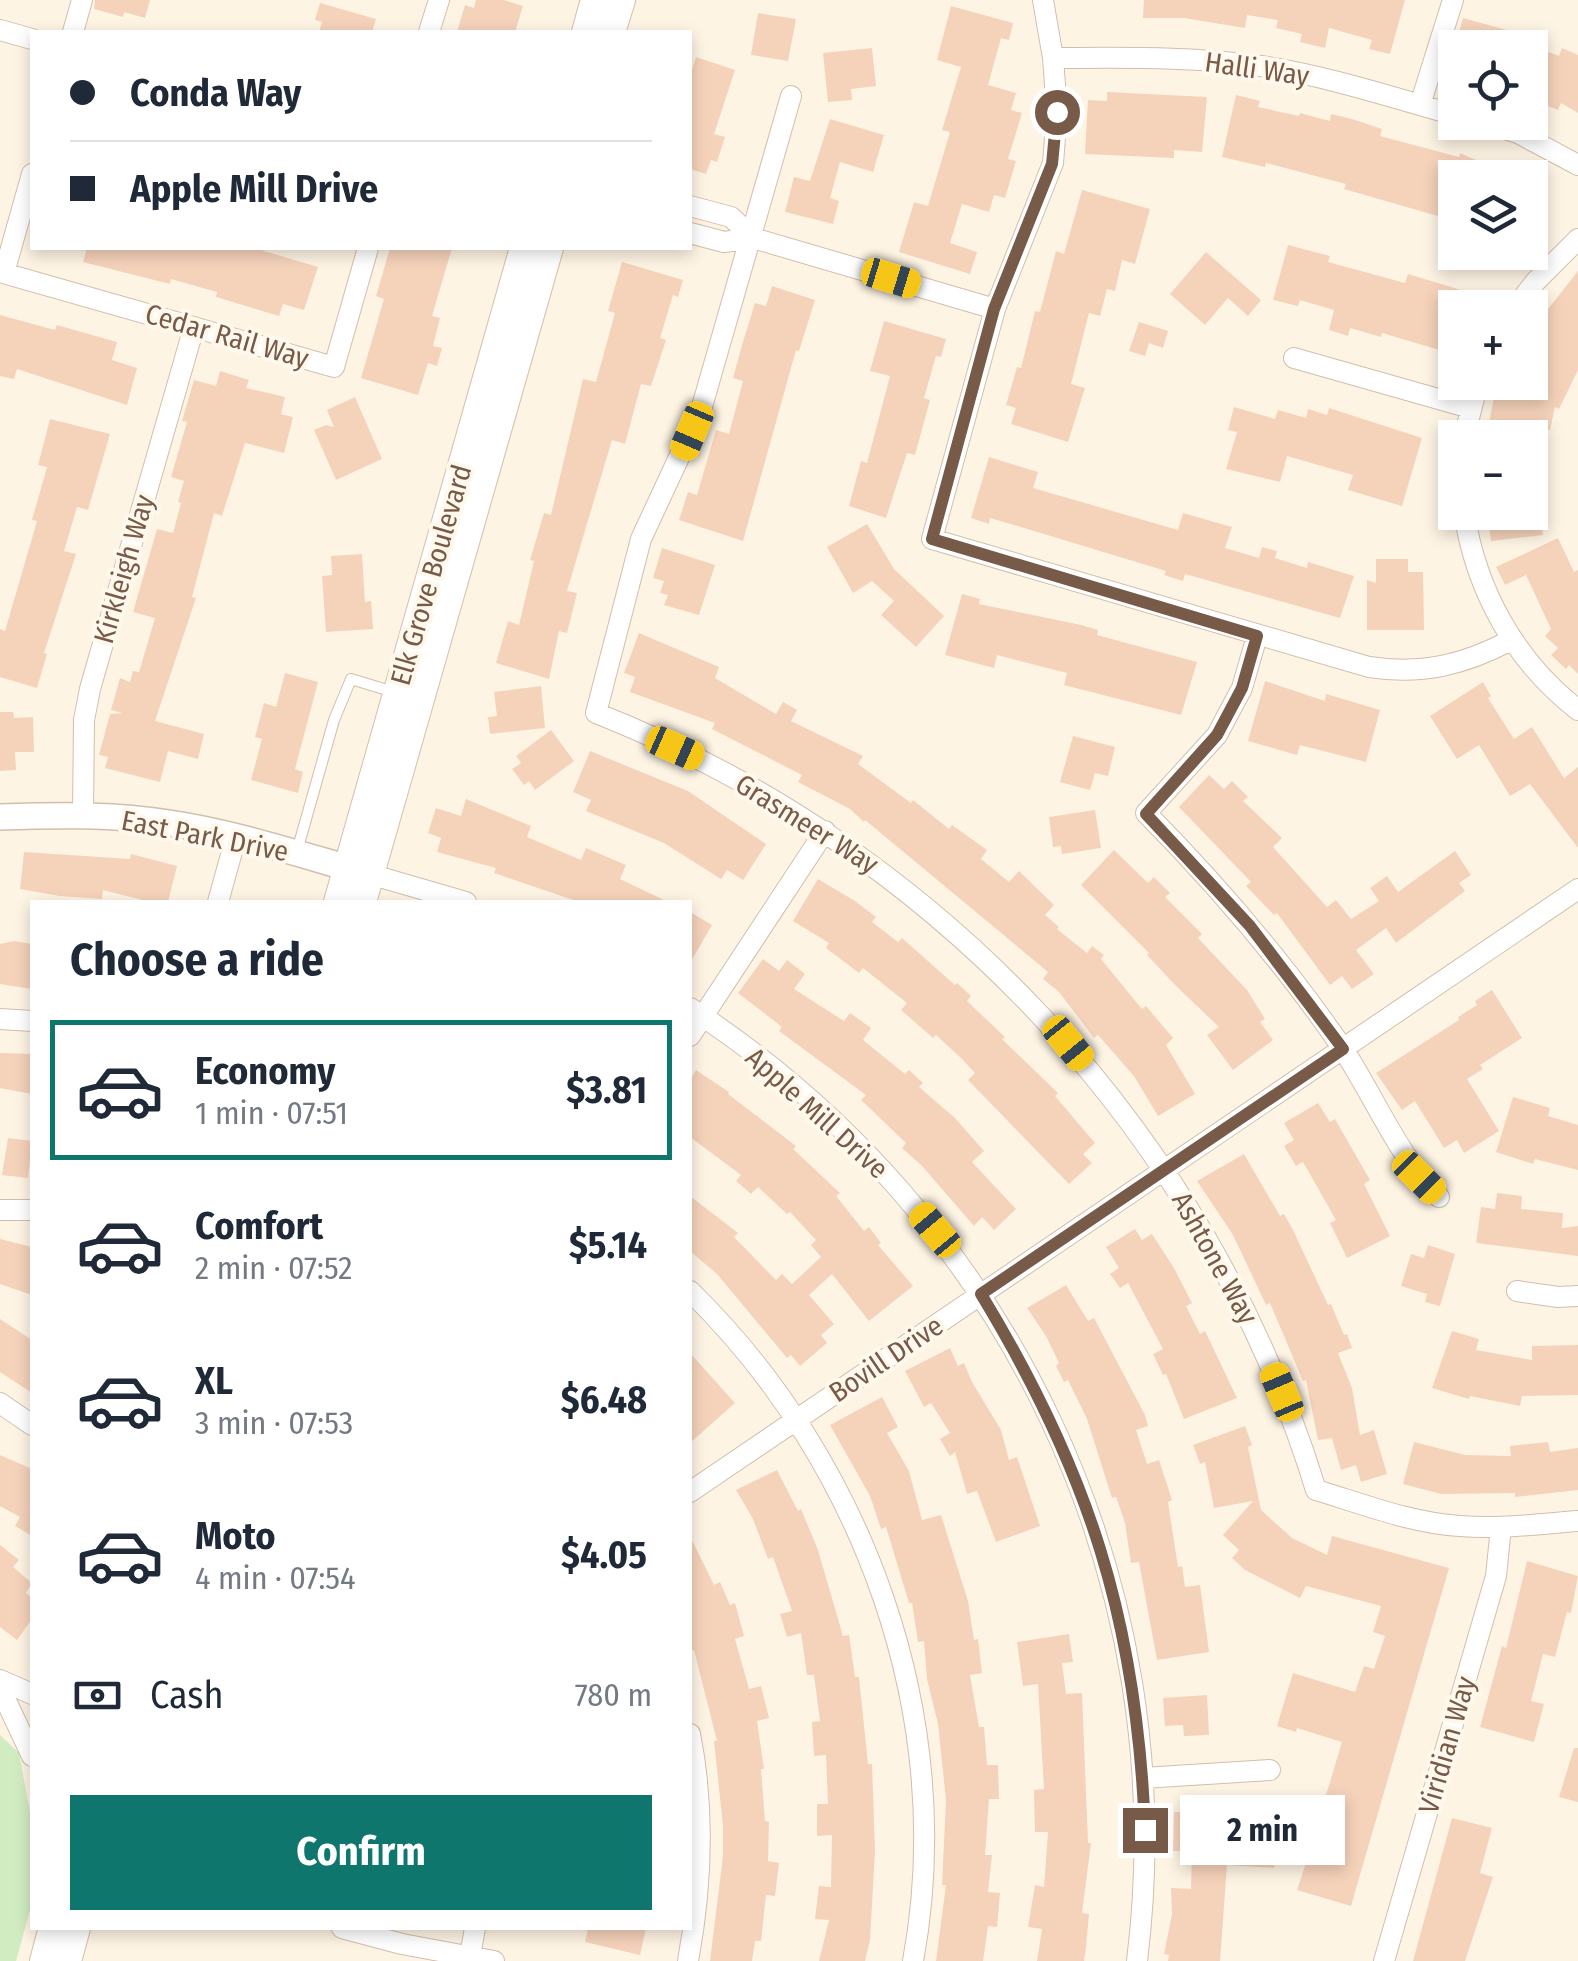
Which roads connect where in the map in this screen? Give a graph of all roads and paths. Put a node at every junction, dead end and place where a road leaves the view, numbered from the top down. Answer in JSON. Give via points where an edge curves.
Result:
{"nodes":[{"id":1,"x":82,"y":0,"type":"edge"},
{"id":2,"x":439,"y":0,"type":"edge"},
{"id":3,"x":595,"y":0,"type":"edge"},
{"id":4,"x":620,"y":0,"type":"edge"},
{"id":5,"x":1043,"y":0,"type":"edge"},
{"id":6,"x":1454,"y":0,"type":"edge"},
{"id":7,"x":0,"y":30,"type":"edge"},
{"id":8,"x":73,"y":30,"type":"edge"},
{"id":9,"x":430,"y":30,"type":"edge"},
{"id":10,"x":587,"y":30,"type":"edge"},
{"id":11,"x":612,"y":30,"type":"edge"},
{"id":12,"x":30,"y":38,"type":"edge"},
{"id":13,"x":1053,"y":58,"type":"junction"},
{"id":14,"x":791,"y":96,"type":"dead end"},
{"id":15,"x":1420,"y":105,"type":"junction"},
{"id":16,"x":1438,"y":110,"type":"edge"},
{"id":17,"x":1530,"y":140,"type":"edge"},
{"id":18,"x":1578,"y":165,"type":"edge"},
{"id":19,"x":30,"y":181,"type":"edge"},
{"id":20,"x":692,"y":207,"type":"edge"},
{"id":21,"x":692,"y":233,"type":"edge"},
{"id":22,"x":753,"y":238,"type":"junction"},
{"id":23,"x":1578,"y":239,"type":"edge"},
{"id":24,"x":367,"y":250,"type":"edge"},
{"id":25,"x":523,"y":250,"type":"edge"},
{"id":26,"x":547,"y":250,"type":"edge"},
{"id":27,"x":2,"y":273,"type":"edge"},
{"id":28,"x":1528,"y":290,"type":"edge"},
{"id":29,"x":994,"y":309,"type":"junction"},
{"id":30,"x":194,"y":327,"type":"junction"},
{"id":31,"x":1294,"y":358,"type":"dead end"},
{"id":32,"x":1472,"y":400,"type":"edge"},
{"id":33,"x":1470,"y":408,"type":"junction"},
{"id":34,"x":1468,"y":420,"type":"edge"},
{"id":35,"x":1468,"y":530,"type":"edge"},
{"id":36,"x":1257,"y":636,"type":"junction"},
{"id":37,"x":1511,"y":640,"type":"junction"},
{"id":38,"x":398,"y":693,"type":"junction"},
{"id":39,"x":1578,"y":710,"type":"edge"},
{"id":40,"x":83,"y":815,"type":"junction"},
{"id":41,"x":0,"y":817,"type":"edge"},
{"id":42,"x":825,"y":831,"type":"junction"},
{"id":43,"x":236,"y":837,"type":"junction"},
{"id":44,"x":296,"y":854,"type":"junction"},
{"id":45,"x":359,"y":871,"type":"junction"},
{"id":46,"x":1578,"y":889,"type":"edge"},
{"id":47,"x":219,"y":900,"type":"edge"},
{"id":48,"x":339,"y":900,"type":"edge"},
{"id":49,"x":362,"y":900,"type":"edge"},
{"id":50,"x":459,"y":900,"type":"edge"},
{"id":51,"x":696,"y":1012,"type":"edge"},
{"id":52,"x":0,"y":1019,"type":"edge"},
{"id":53,"x":30,"y":1021,"type":"edge"},
{"id":54,"x":1343,"y":1049,"type":"junction"},
{"id":55,"x":1165,"y":1170,"type":"junction"},
{"id":56,"x":1439,"y":1197,"type":"dead end"},
{"id":57,"x":0,"y":1210,"type":"edge"},
{"id":58,"x":30,"y":1210,"type":"edge"},
{"id":59,"x":1517,"y":1291,"type":"dead end"},
{"id":60,"x":692,"y":1293,"type":"edge"},
{"id":61,"x":981,"y":1294,"type":"junction"},
{"id":62,"x":1578,"y":1296,"type":"edge"},
{"id":63,"x":0,"y":1403,"type":"edge"},
{"id":64,"x":798,"y":1420,"type":"junction"},
{"id":65,"x":30,"y":1424,"type":"edge"},
{"id":66,"x":692,"y":1491,"type":"edge"},
{"id":67,"x":1578,"y":1521,"type":"edge"},
{"id":68,"x":1501,"y":1527,"type":"junction"},
{"id":69,"x":0,"y":1680,"type":"edge"},
{"id":70,"x":0,"y":1688,"type":"edge"},
{"id":71,"x":30,"y":1693,"type":"edge"},
{"id":72,"x":692,"y":1748,"type":"edge"},
{"id":73,"x":30,"y":1752,"type":"edge"},
{"id":74,"x":1270,"y":1770,"type":"dead end"},
{"id":75,"x":1143,"y":1778,"type":"junction"},
{"id":76,"x":53,"y":1930,"type":"edge"},
{"id":77,"x":75,"y":1930,"type":"edge"},
{"id":78,"x":351,"y":1930,"type":"edge"},
{"id":79,"x":475,"y":1930,"type":"edge"},
{"id":80,"x":470,"y":1956,"type":"junction"},
{"id":81,"x":44,"y":1961,"type":"edge"},
{"id":82,"x":67,"y":1961,"type":"edge"},
{"id":83,"x":494,"y":1961,"type":"edge"},
{"id":84,"x":688,"y":1961,"type":"edge"},
{"id":85,"x":913,"y":1961,"type":"edge"},
{"id":86,"x":1137,"y":1961,"type":"edge"},
{"id":87,"x":1384,"y":1961,"type":"edge"}],
"edges":[{"from":1,"to":8,"type":"street"},
{"from":2,"to":9,"type":"street"},
{"from":3,"to":10,"type":"main road"},
{"from":4,"to":11,"type":"main road"},
{"from":5,"to":13,"type":"street"},
{"from":6,"to":15,"type":"street"},
{"from":7,"to":12,"type":"street"},
{"from":13,"to":15,"type":"street","name":"Halli Way","via":[[1262,66]]},
{"from":13,"to":29,"type":"street","via":[[1052,164]]},
{"from":14,"to":22,"type":"street"},
{"from":15,"to":16,"type":"street","name":"Halli Way"},
{"from":17,"to":18,"type":"street"},
{"from":19,"to":27,"type":"street"},
{"from":20,"to":22,"type":"street","via":[[731,217]]},
{"from":21,"to":22,"type":"street","via":[[724,242]]},
{"from":22,"to":29,"type":"street"},
{"from":22,"to":42,"type":"street","name":"Grasmeer Way","via":[[701,410],[641,539],[596,713],[701,759]]},
{"from":23,"to":28,"type":"street"},
{"from":24,"to":30,"type":"street","name":"Cedar Rail Way","via":[[334,367]]},
{"from":25,"to":38,"type":"main road","name":"Elk Grove Boulevard"},
{"from":26,"to":45,"type":"main road","name":"Elk Grove Boulevard"},
{"from":27,"to":30,"type":"street","name":"Cedar Rail Way"},
{"from":29,"to":36,"type":"street","via":[[932,539]]},
{"from":30,"to":40,"type":"street","name":"Kirkleigh Way","via":[[90,689]]},
{"from":31,"to":33,"type":"street"},
{"from":32,"to":33,"type":"street"},
{"from":33,"to":34,"type":"street"},
{"from":35,"to":37,"type":"street","via":[[1481,580]]},
{"from":36,"to":37,"type":"street","via":[[1396,671],[1455,665]]},
{"from":36,"to":54,"type":"street","via":[[1242,688],[1217,735],[1146,814],[1250,926]]},
{"from":37,"to":39,"type":"street"},
{"from":38,"to":44,"type":"lane","via":[[351,679]]},
{"from":38,"to":45,"type":"main road","name":"Elk Grove Boulevard"},
{"from":40,"to":41,"type":"street","name":"East Park Drive"},
{"from":40,"to":43,"type":"street","name":"East Park Drive"},
{"from":42,"to":51,"type":"street"},
{"from":42,"to":55,"type":"street","name":"Grasmeer Way","via":[[904,888],[1014,985]]},
{"from":43,"to":44,"type":"street","name":"East Park Drive"},
{"from":43,"to":47,"type":"street"},
{"from":44,"to":45,"type":"street","name":"East Park Drive"},
{"from":45,"to":48,"type":"main road","name":"Elk Grove Boulevard"},
{"from":45,"to":49,"type":"main road","name":"Elk Grove Boulevard"},
{"from":45,"to":50,"type":"street"},
{"from":46,"to":54,"type":"street","name":"Bovill Drive"},
{"from":51,"to":61,"type":"street","name":"Apple Mill Drive","via":[[847,1132],[935,1230]]},
{"from":52,"to":53,"type":"street"},
{"from":54,"to":55,"type":"street","name":"Bovill Drive"},
{"from":54,"to":56,"type":"street","via":[[1419,1177]]},
{"from":55,"to":61,"type":"street","name":"Bovill Drive"},
{"from":55,"to":68,"type":"street","name":"Ashtone Way","via":[[1251,1321],[1316,1490],[1414,1519]]},
{"from":57,"to":58,"type":"street"},
{"from":59,"to":62,"type":"street"},
{"from":60,"to":64,"type":"street"},
{"from":61,"to":64,"type":"street","name":"Bovill Drive"},
{"from":61,"to":75,"type":"street","name":"Apple Mill Drive","via":[[1058,1432],[1104,1555],[1133,1683]]},
{"from":63,"to":65,"type":"street"},
{"from":64,"to":66,"type":"street","name":"Bovill Drive"},
{"from":64,"to":85,"type":"street","via":[[862,1540],[899,1648],[919,1761],[923,1830]]},
{"from":67,"to":68,"type":"street","name":"Ashtone Way"},
{"from":68,"to":87,"type":"street","name":"Viridian Way","via":[[1496,1576]]},
{"from":69,"to":71,"type":"street"},
{"from":70,"to":73,"type":"street"},
{"from":72,"to":84,"type":"street","via":[[701,1841]]},
{"from":74,"to":75,"type":"street"},
{"from":75,"to":86,"type":"street","name":"Apple Mill Drive"},
{"from":76,"to":81,"type":"main road"},
{"from":77,"to":82,"type":"main road"},
{"from":78,"to":80,"type":"street"},
{"from":79,"to":80,"type":"street"},
{"from":80,"to":83,"type":"street"}]}
